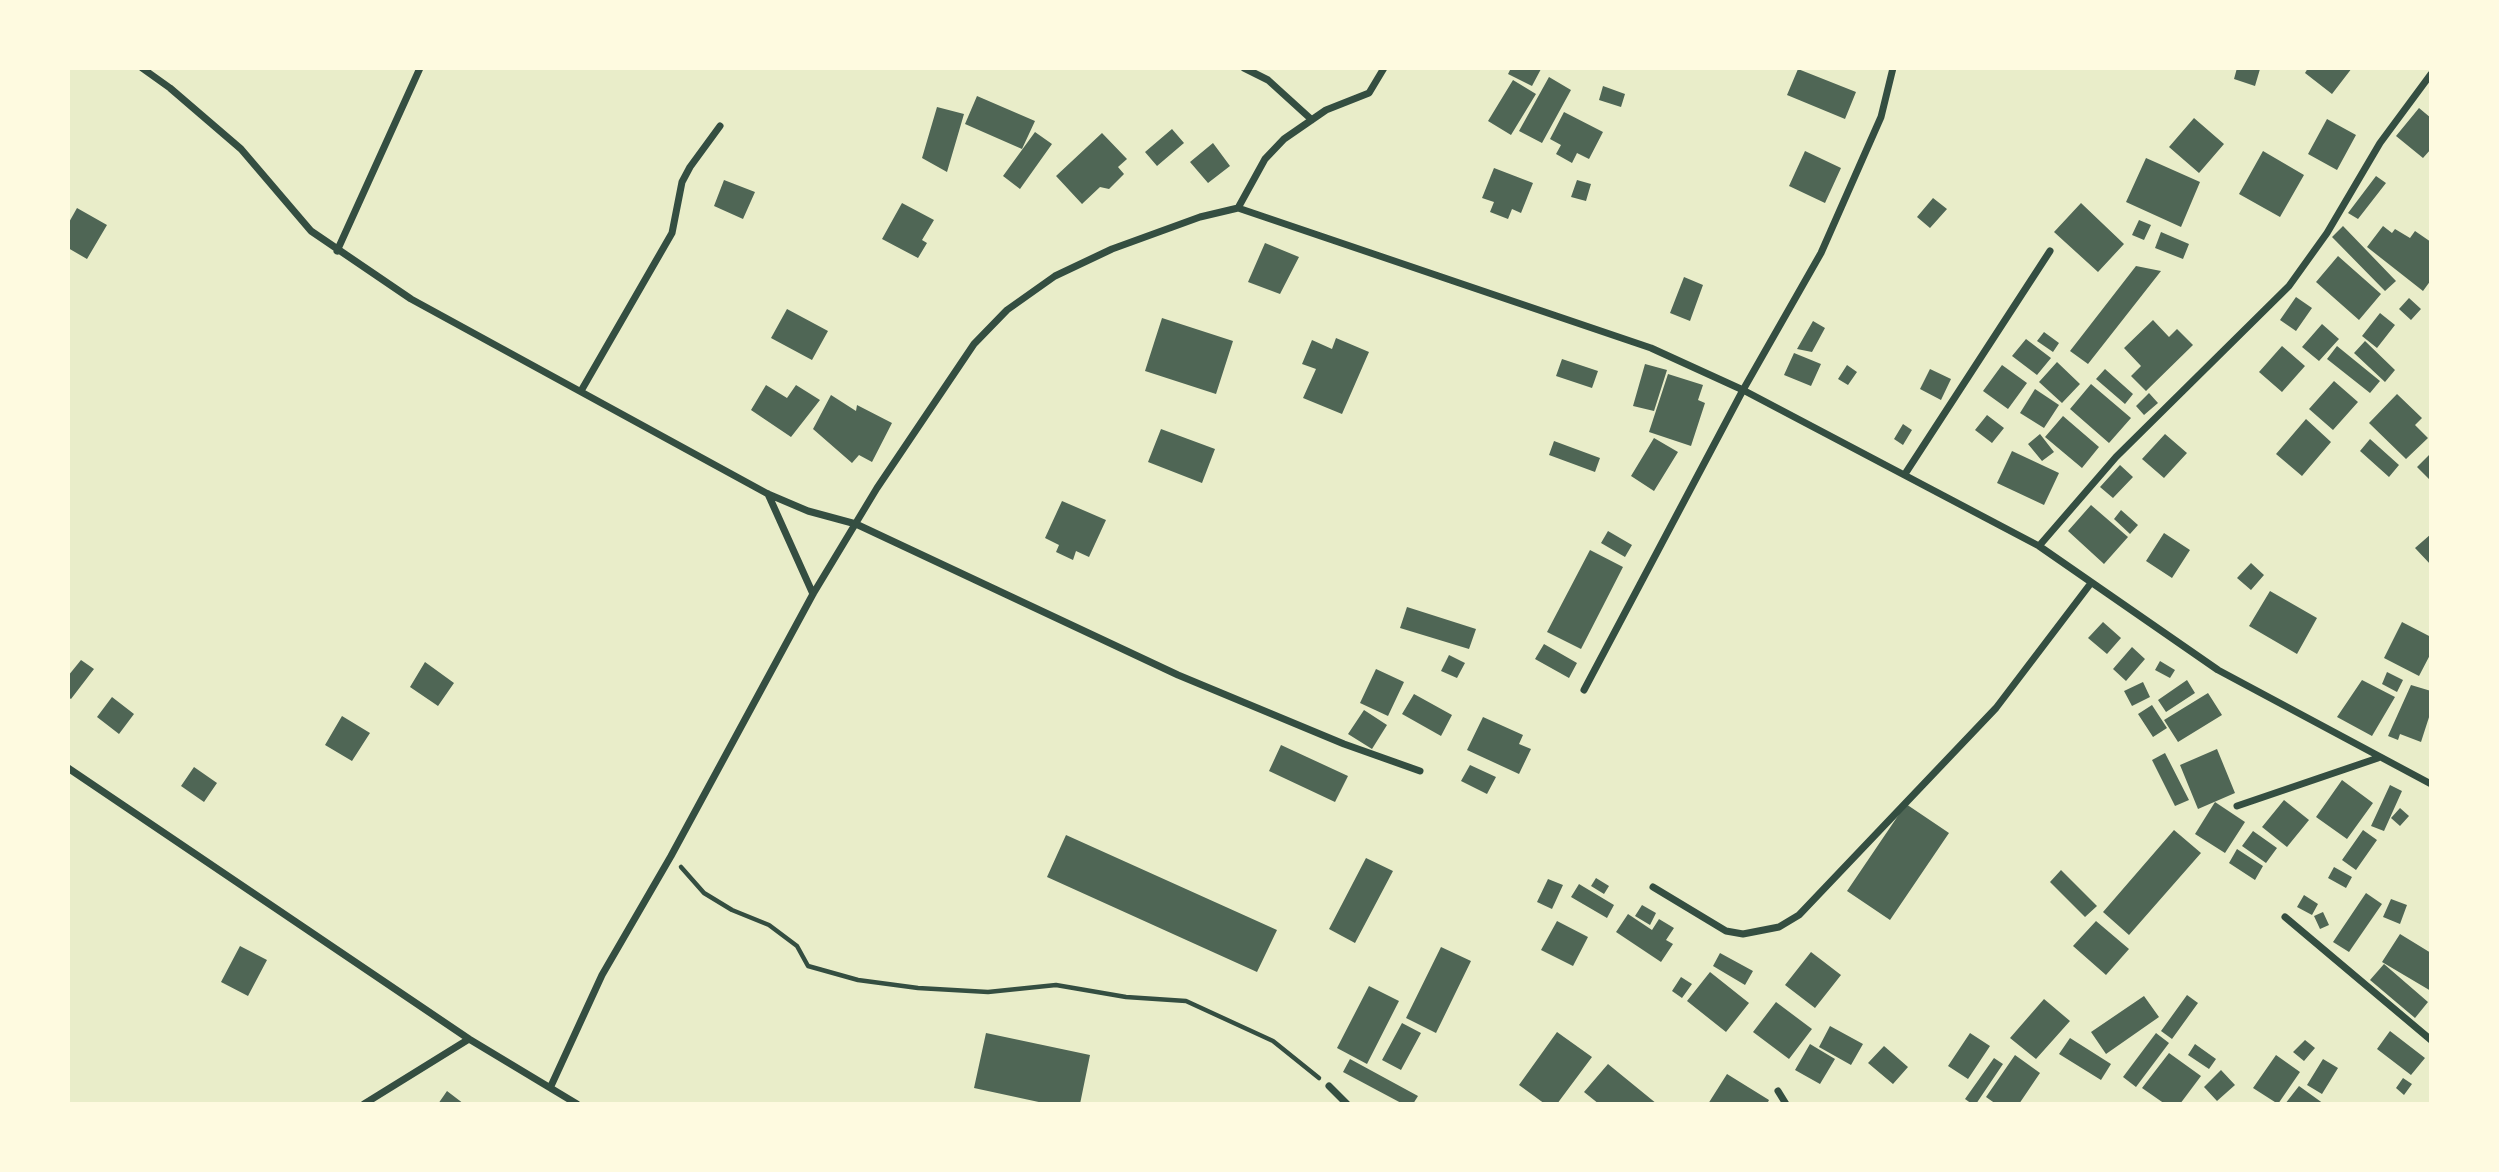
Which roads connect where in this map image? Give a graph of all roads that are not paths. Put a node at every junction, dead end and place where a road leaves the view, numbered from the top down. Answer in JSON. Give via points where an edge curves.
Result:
{"nodes":[{"id":1,"x":142,"y":68,"type":"edge"},
{"id":2,"x":420,"y":68,"type":"edge"},
{"id":3,"x":1244,"y":68,"type":"edge"},
{"id":4,"x":1384,"y":68,"type":"edge"},
{"id":5,"x":1893,"y":68,"type":"edge"},
{"id":6,"x":2431,"y":74,"type":"edge"},
{"id":7,"x":1312,"y":120,"type":"junction"},
{"id":8,"x":720,"y":126,"type":"dead end"},
{"id":9,"x":1238,"y":208,"type":"junction"},
{"id":10,"x":337,"y":251,"type":"junction"},
{"id":11,"x":2050,"y":251,"type":"dead end"},
{"id":12,"x":1743,"y":390,"type":"junction"},
{"id":13,"x":581,"y":391,"type":"junction"},
{"id":14,"x":1905,"y":474,"type":"junction"},
{"id":15,"x":768,"y":494,"type":"junction"},
{"id":16,"x":856,"y":524,"type":"junction"},
{"id":17,"x":2039,"y":546,"type":"junction"},
{"id":18,"x":2091,"y":583,"type":"junction"},
{"id":19,"x":813,"y":594,"type":"junction"},
{"id":20,"x":1584,"y":690,"type":"dead end"},
{"id":21,"x":2379,"y":758,"type":"junction"},
{"id":22,"x":68,"y":768,"type":"edge"},
{"id":23,"x":1420,"y":771,"type":"dead end"},
{"id":24,"x":2431,"y":773,"type":"edge"},
{"id":25,"x":2430,"y":784,"type":"edge"},
{"id":26,"x":2236,"y":806,"type":"dead end"},
{"id":27,"x":1653,"y":887,"type":"dead end"},
{"id":28,"x":2286,"y":917,"type":"dead end"},
{"id":29,"x":469,"y":1039,"type":"junction"},
{"id":30,"x":2431,"y":1041,"type":"edge"},
{"id":31,"x":551,"y":1086,"type":"junction"},
{"id":32,"x":1329,"y":1086,"type":"road end"},
{"id":33,"x":1778,"y":1091,"type":"dead end"},
{"id":34,"x":364,"y":1104,"type":"edge"},
{"id":35,"x":577,"y":1104,"type":"edge"},
{"id":36,"x":1347,"y":1104,"type":"edge"},
{"id":37,"x":1786,"y":1104,"type":"edge"}],
"edges":[{"from":1,"to":10,"type":"street","via":[[241,149],[311,231]]},
{"from":2,"to":10,"type":"street"},
{"from":3,"to":7,"type":"street","via":[[1268,80]]},
{"from":4,"to":7,"type":"street","via":[[1369,93]]},
{"from":5,"to":12,"type":"street","via":[[1881,117],[1821,253]]},
{"from":6,"to":17,"type":"street","via":[[2380,143],[2327,233],[2289,286],[2116,457]]},
{"from":7,"to":9,"type":"street","via":[[1265,159]]},
{"from":8,"to":13,"type":"street","via":[[682,182],[672,233]]},
{"from":9,"to":12,"type":"street","via":[[1651,348]]},
{"from":9,"to":16,"type":"street","via":[[1112,249],[1055,276],[1007,310],[974,344]]},
{"from":10,"to":13,"type":"street","via":[[411,299]]},
{"from":11,"to":14,"type":"street"},
{"from":12,"to":14,"type":"street"},
{"from":12,"to":20,"type":"street"},
{"from":13,"to":15,"type":"street"},
{"from":14,"to":17,"type":"street"},
{"from":15,"to":16,"type":"street"},
{"from":15,"to":19,"type":"street"},
{"from":16,"to":19,"type":"street"},
{"from":16,"to":23,"type":"street","via":[[1178,674]]},
{"from":17,"to":18,"type":"street"},
{"from":18,"to":21,"type":"street","via":[[2218,670]]},
{"from":18,"to":27,"type":"street","via":[[1996,708],[1799,915],[1779,927],[1743,934],[1726,931]]},
{"from":19,"to":31,"type":"street","via":[[602,975]]},
{"from":21,"to":25,"type":"street"},
{"from":21,"to":26,"type":"street"},
{"from":22,"to":29,"type":"street"},
{"from":24,"to":25,"type":"street"},
{"from":28,"to":30,"type":"street"},
{"from":29,"to":31,"type":"street"},
{"from":29,"to":34,"type":"street"},
{"from":31,"to":35,"type":"street"},
{"from":32,"to":36,"type":"street"},
{"from":33,"to":37,"type":"street"}]}
